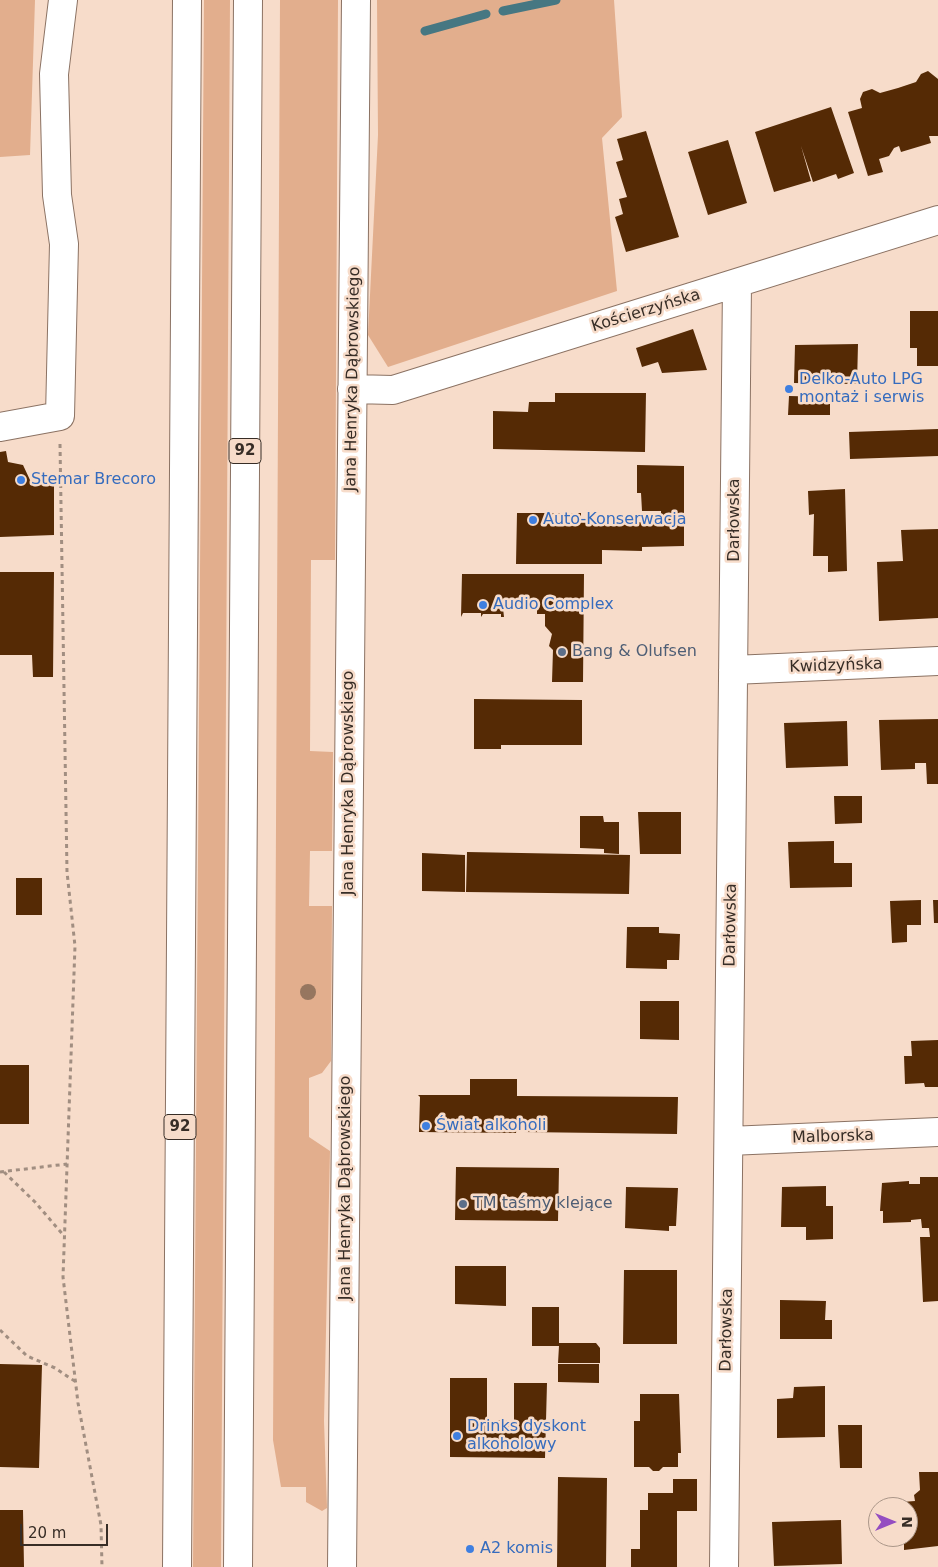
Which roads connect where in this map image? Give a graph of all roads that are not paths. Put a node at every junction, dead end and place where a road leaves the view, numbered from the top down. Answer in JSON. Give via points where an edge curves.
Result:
{"nodes":[{"id":1,"x":63,"y":0,"type":"edge"},
{"id":2,"x":187,"y":0,"type":"edge"},
{"id":3,"x":248,"y":0,"type":"edge"},
{"id":4,"x":356,"y":0,"type":"edge"},
{"id":5,"x":938,"y":220,"type":"edge"},
{"id":6,"x":737,"y":283,"type":"junction"},
{"id":7,"x":352,"y":389,"type":"junction"},
{"id":8,"x":0,"y":428,"type":"edge"},
{"id":9,"x":938,"y":662,"type":"edge"},
{"id":10,"x":733,"y":670,"type":"junction"},
{"id":11,"x":938,"y":1132,"type":"edge"},
{"id":12,"x":728,"y":1141,"type":"junction"},
{"id":13,"x":177,"y":1567,"type":"edge"},
{"id":14,"x":238,"y":1567,"type":"edge"},
{"id":15,"x":342,"y":1567,"type":"edge"},
{"id":16,"x":724,"y":1567,"type":"edge"}],
"edges":[{"from":1,"to":8,"type":"street","via":[[54,74],[57,195],[64,244],[60,416]]},
{"from":2,"to":13,"type":"street","number":"92"},
{"from":3,"to":14,"type":"street","number":"92"},
{"from":4,"to":7,"type":"street","name":"Jana Henryka Dąbrowskiego"},
{"from":5,"to":6,"type":"street","name":"Kościerzyńska"},
{"from":6,"to":7,"type":"street","name":"Kościerzyńska","via":[[393,390]]},
{"from":6,"to":10,"type":"street","name":"Darłowska"},
{"from":7,"to":15,"type":"street","name":"Jana Henryka Dąbrowskiego"},
{"from":9,"to":10,"type":"street","name":"Kwidzyńska"},
{"from":10,"to":12,"type":"street","name":"Darłowska"},
{"from":11,"to":12,"type":"street","name":"Malborska"},
{"from":12,"to":16,"type":"street","name":"Darłowska"}]}
